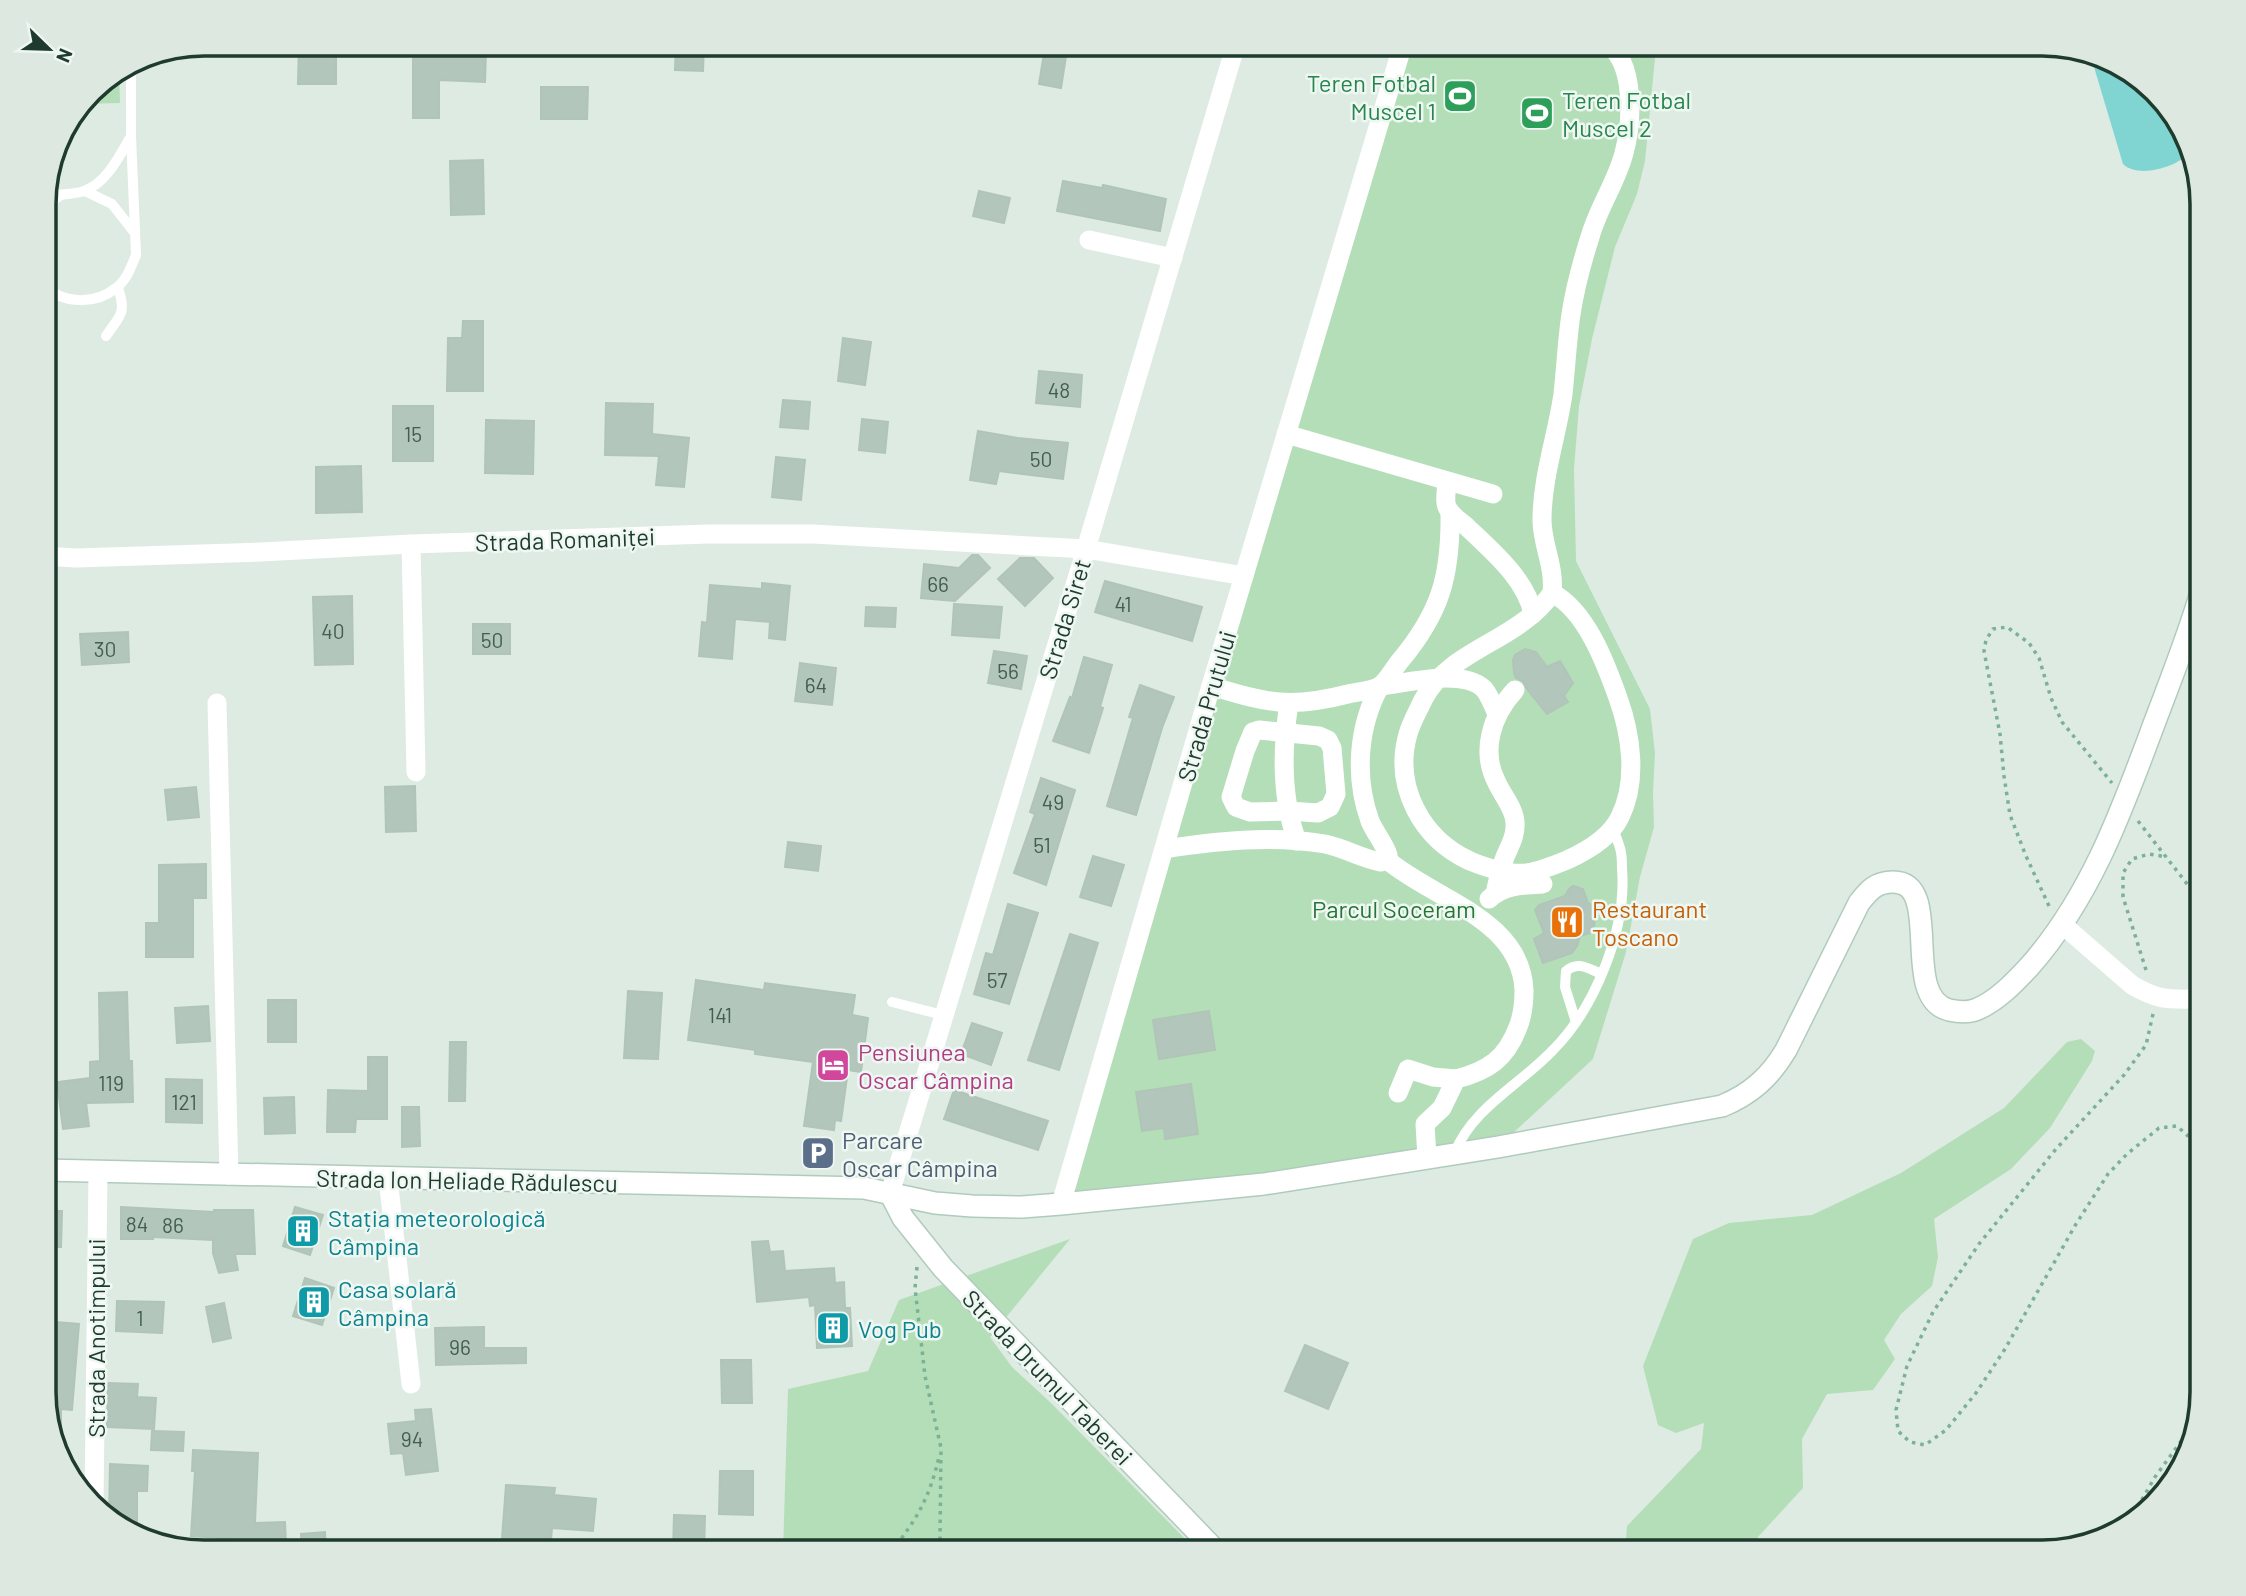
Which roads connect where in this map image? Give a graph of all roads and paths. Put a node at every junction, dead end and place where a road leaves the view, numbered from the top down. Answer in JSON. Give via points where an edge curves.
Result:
{"nodes":[{"id":1,"x":1232,"y":56,"type":"edge"},
{"id":2,"x":1399,"y":56,"type":"edge"},
{"id":3,"x":1618,"y":56,"type":"edge"},
{"id":4,"x":131,"y":76,"type":"edge"},
{"id":5,"x":131,"y":135,"type":"junction"},
{"id":6,"x":85,"y":191,"type":"junction"},
{"id":7,"x":56,"y":194,"type":"edge"},
{"id":8,"x":62,"y":194,"type":"junction"},
{"id":9,"x":56,"y":198,"type":"edge"},
{"id":10,"x":136,"y":236,"type":"junction"},
{"id":11,"x":1089,"y":240,"type":"dead end"},
{"id":12,"x":1173,"y":258,"type":"junction"},
{"id":13,"x":118,"y":288,"type":"junction"},
{"id":14,"x":56,"y":294,"type":"edge"},
{"id":15,"x":106,"y":336,"type":"dead end"},
{"id":16,"x":1286,"y":434,"type":"junction"},
{"id":17,"x":1447,"y":481,"type":"junction"},
{"id":18,"x":1493,"y":494,"type":"dead end"},
{"id":19,"x":1450,"y":512,"type":"junction"},
{"id":20,"x":411,"y":544,"type":"junction"},
{"id":21,"x":1086,"y":549,"type":"junction"},
{"id":22,"x":56,"y":557,"type":"edge"},
{"id":23,"x":1244,"y":576,"type":"junction"},
{"id":24,"x":1552,"y":593,"type":"junction"},
{"id":25,"x":1533,"y":614,"type":"junction"},
{"id":26,"x":2190,"y":622,"type":"edge"},
{"id":27,"x":1438,"y":679,"type":"junction"},
{"id":28,"x":1211,"y":686,"type":"junction"},
{"id":29,"x":1380,"y":686,"type":"junction"},
{"id":30,"x":1516,"y":690,"type":"dead end"},
{"id":31,"x":217,"y":703,"type":"dead end"},
{"id":32,"x":1289,"y":704,"type":"junction"},
{"id":33,"x":1497,"y":714,"type":"junction"},
{"id":34,"x":1286,"y":733,"type":"junction"},
{"id":35,"x":416,"y":772,"type":"dead end"},
{"id":36,"x":2126,"y":799,"type":"junction"},
{"id":37,"x":1288,"y":811,"type":"junction"},
{"id":38,"x":1612,"y":828,"type":"junction"},
{"id":39,"x":1297,"y":841,"type":"junction"},
{"id":40,"x":1164,"y":849,"type":"junction"},
{"id":41,"x":2167,"y":857,"type":"junction"},
{"id":42,"x":1386,"y":859,"type":"junction"},
{"id":43,"x":1500,"y":870,"type":"junction"},
{"id":44,"x":1543,"y":884,"type":"dead end"},
{"id":45,"x":2190,"y":887,"type":"edge"},
{"id":46,"x":1495,"y":893,"type":"junction"},
{"id":47,"x":1477,"y":917,"type":"junction"},
{"id":48,"x":2063,"y":925,"type":"junction"},
{"id":49,"x":1601,"y":974,"type":"junction"},
{"id":50,"x":2157,"y":998,"type":"junction"},
{"id":51,"x":2190,"y":999,"type":"edge"},
{"id":52,"x":892,"y":1002,"type":"dead end"},
{"id":53,"x":943,"y":1015,"type":"junction"},
{"id":54,"x":1576,"y":1022,"type":"junction"},
{"id":55,"x":1456,"y":1079,"type":"junction"},
{"id":56,"x":1398,"y":1093,"type":"dead end"},
{"id":57,"x":2190,"y":1141,"type":"edge"},
{"id":58,"x":1454,"y":1154,"type":"junction"},
{"id":59,"x":1427,"y":1158,"type":"junction"},
{"id":60,"x":56,"y":1170,"type":"edge"},
{"id":61,"x":97,"y":1172,"type":"junction"},
{"id":62,"x":229,"y":1175,"type":"junction"},
{"id":63,"x":388,"y":1178,"type":"junction"},
{"id":64,"x":890,"y":1193,"type":"junction"},
{"id":65,"x":1061,"y":1204,"type":"junction"},
{"id":66,"x":919,"y":1240,"type":"junction"},
{"id":67,"x":411,"y":1384,"type":"dead end"},
{"id":68,"x":2181,"y":1441,"type":"edge"},
{"id":69,"x":941,"y":1448,"type":"junction"},
{"id":70,"x":94,"y":1491,"type":"edge"},
{"id":71,"x":2142,"y":1500,"type":"edge"},
{"id":72,"x":901,"y":1540,"type":"edge"},
{"id":73,"x":940,"y":1540,"type":"edge"},
{"id":74,"x":1205,"y":1540,"type":"edge"}],
"edges":[{"from":1,"to":12,"type":"street","name":"Strada Siret"},
{"from":2,"to":16,"type":"street","name":"Strada Prutului"},
{"from":3,"to":24,"type":"street","via":[[1629,86],[1624,155],[1591,233],[1571,313],[1563,394],[1543,501]]},
{"from":4,"to":5,"type":"lane"},
{"from":5,"to":6,"type":"lane","via":[[102,179]]},
{"from":5,"to":10,"type":"lane"},
{"from":6,"to":8,"type":"lane"},
{"from":6,"to":10,"type":"lane","via":[[112,204]]},
{"from":7,"to":8,"type":"lane"},
{"from":8,"to":9,"type":"lane"},
{"from":10,"to":13,"type":"lane","via":[[130,273]]},
{"from":11,"to":12,"type":"street"},
{"from":12,"to":21,"type":"street","name":"Strada Siret"},
{"from":13,"to":14,"type":"lane","via":[[101,298],[82,301]]},
{"from":13,"to":15,"type":"lane","via":[[124,309]]},
{"from":16,"to":17,"type":"street"},
{"from":16,"to":23,"type":"street","name":"Strada Prutului"},
{"from":17,"to":18,"type":"street"},
{"from":17,"to":19,"type":"street"},
{"from":19,"to":25,"type":"street","via":[[1524,588]]},
{"from":19,"to":29,"type":"street","via":[[1439,601],[1428,624]]},
{"from":20,"to":21,"type":"street","name":"Strada Romaniței","via":[[813,534]]},
{"from":20,"to":22,"type":"street","name":"Strada Romaniței"},
{"from":20,"to":35,"type":"street"},
{"from":21,"to":23,"type":"street","name":"Strada Romaniței"},
{"from":21,"to":53,"type":"street","name":"Strada Siret"},
{"from":23,"to":28,"type":"street","name":"Strada Prutului"},
{"from":24,"to":25,"type":"street"},
{"from":24,"to":38,"type":"street","via":[[1563,598],[1596,642],[1627,724],[1628,793]]},
{"from":25,"to":27,"type":"street","via":[[1513,631],[1462,658]]},
{"from":26,"to":36,"type":"street"},
{"from":27,"to":29,"type":"street"},
{"from":27,"to":33,"type":"street","via":[[1476,683],[1487,692]]},
{"from":27,"to":43,"type":"street","via":[[1424,697],[1408,734],[1407,788],[1416,814],[1431,834],[1460,856]]},
{"from":28,"to":32,"type":"street"},
{"from":28,"to":40,"type":"street","name":"Strada Prutului"},
{"from":29,"to":32,"type":"street"},
{"from":29,"to":42,"type":"street","via":[[1360,747],[1366,807],[1386,848]]},
{"from":30,"to":33,"type":"street"},
{"from":31,"to":62,"type":"street"},
{"from":32,"to":34,"type":"street"},
{"from":33,"to":43,"type":"street","via":[[1490,737],[1490,767],[1515,823],[1513,842]]},
{"from":34,"to":37,"type":"street"},
{"from":34,"to":37,"type":"street","via":[[1328,740],[1336,794],[1329,807],[1318,813]]},
{"from":34,"to":37,"type":"street","via":[[1253,732],[1231,797],[1242,810]]},
{"from":36,"to":41,"type":"path"},
{"from":36,"to":48,"type":"street","via":[[2098,864]]},
{"from":36,"to":48,"type":"path","via":[[2062,722],[2029,643],[2007,627],[1993,629],[1984,651],[2010,815],[2046,902]]},
{"from":37,"to":39,"type":"street"},
{"from":38,"to":43,"type":"street","via":[[1586,852],[1559,863],[1527,873]]},
{"from":38,"to":49,"type":"lane","via":[[1621,849],[1621,908],[1615,942]]},
{"from":39,"to":40,"type":"street","via":[[1248,840]]},
{"from":39,"to":42,"type":"street","via":[[1342,848],[1373,861]]},
{"from":40,"to":65,"type":"street","name":"Strada Prutului"},
{"from":41,"to":45,"type":"path"},
{"from":41,"to":50,"type":"path","via":[[2149,854],[2132,859],[2123,873],[2123,897]]},
{"from":42,"to":47,"type":"street"},
{"from":43,"to":46,"type":"street"},
{"from":44,"to":46,"type":"street","via":[[1510,886]]},
{"from":46,"to":47,"type":"street"},
{"from":47,"to":55,"type":"street","via":[[1514,951],[1522,970],[1524,1005],[1515,1037],[1505,1052],[1493,1065]]},
{"from":48,"to":50,"type":"street","via":[[2132,985]]},
{"from":48,"to":58,"type":"street","via":[[2020,977],[1993,1000],[1959,1013],[1943,1009],[1930,996],[1918,905],[1911,890],[1898,882],[1882,882],[1870,888],[1859,903],[1775,1069],[1742,1098],[1721,1106]]},
{"from":49,"to":54,"type":"lane"},
{"from":49,"to":54,"type":"lane","via":[[1576,965],[1566,971],[1565,987]]},
{"from":50,"to":51,"type":"street"},
{"from":50,"to":57,"type":"path","via":[[2146,1045],[1979,1244],[1933,1312],[1907,1366],[1896,1410],[1898,1431],[1910,1442],[1926,1445],[1946,1430],[1976,1394],[2076,1224],[2127,1153],[2160,1128],[2177,1126]]},
{"from":52,"to":53,"type":"lane"},
{"from":53,"to":64,"type":"street","name":"Strada Siret"},
{"from":54,"to":58,"type":"lane","via":[[1552,1051],[1477,1116]]},
{"from":55,"to":56,"type":"street","via":[[1408,1069]]},
{"from":55,"to":59,"type":"street","via":[[1441,1108],[1425,1124]]},
{"from":58,"to":59,"type":"street"},
{"from":59,"to":65,"type":"street","via":[[1264,1184]]},
{"from":60,"to":61,"type":"street","name":"Strada Ion Heliade Rădulescu"},
{"from":61,"to":62,"type":"street","name":"Strada Ion Heliade Rădulescu"},
{"from":61,"to":70,"type":"street","name":"Strada Anotimpului"},
{"from":62,"to":63,"type":"street","name":"Strada Ion Heliade Rădulescu"},
{"from":63,"to":64,"type":"street","name":"Strada Ion Heliade Rădulescu","via":[[864,1188]]},
{"from":63,"to":67,"type":"street"},
{"from":64,"to":65,"type":"street","via":[[972,1206]]},
{"from":64,"to":66,"type":"street","name":"Strada Drumul Taberei"},
{"from":66,"to":69,"type":"path","via":[[915,1288],[925,1376]]},
{"from":66,"to":74,"type":"street","name":"Strada Drumul Taberei"},
{"from":68,"to":71,"type":"path"},
{"from":69,"to":72,"type":"path","via":[[932,1487]]},
{"from":69,"to":73,"type":"path"}]}
